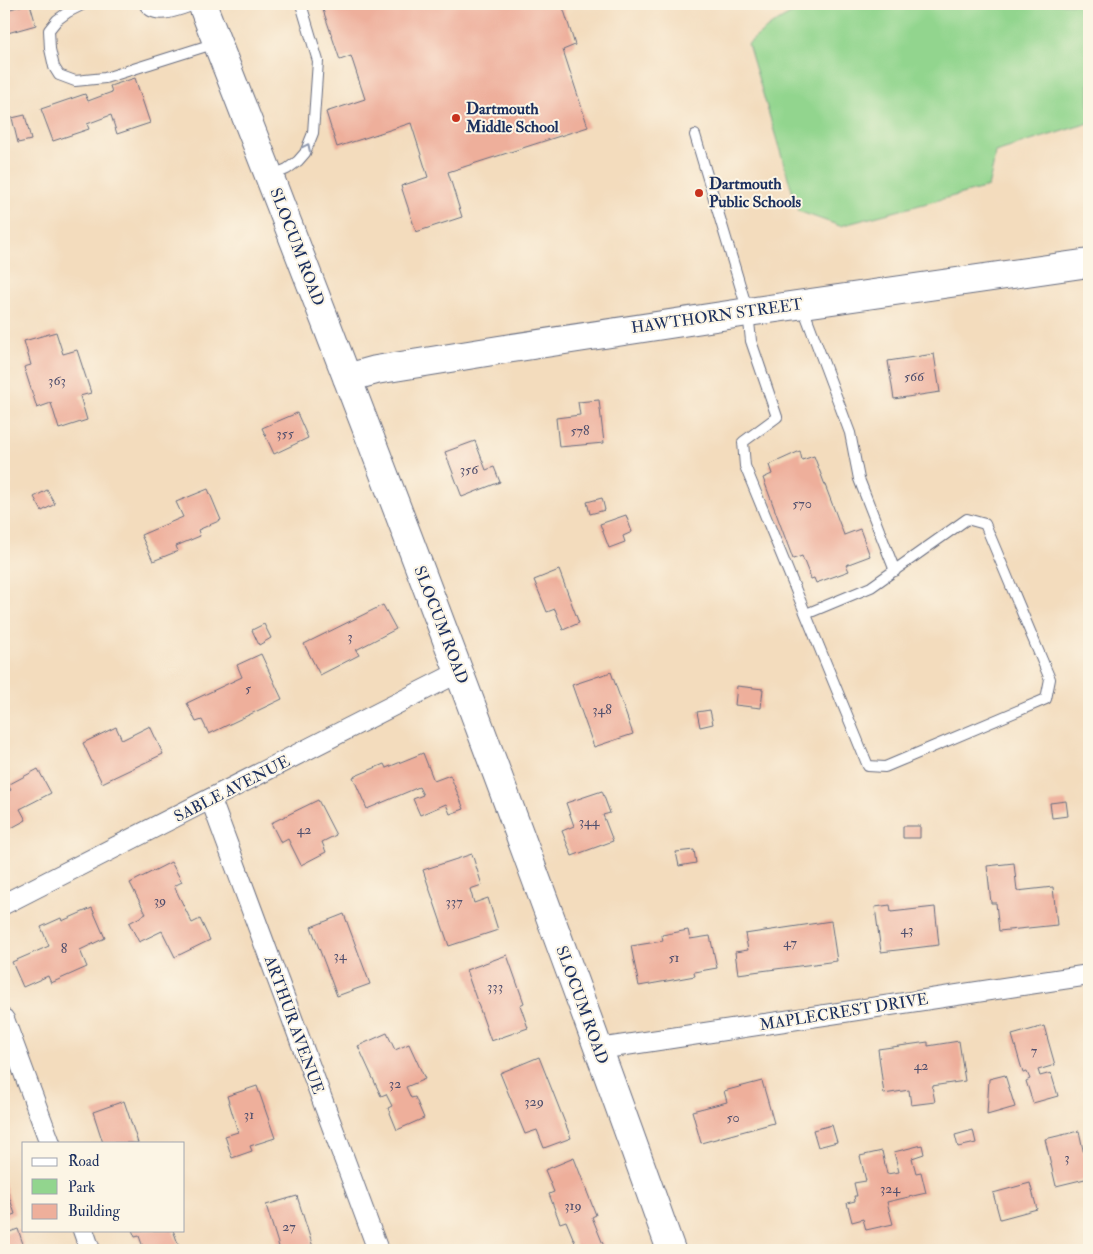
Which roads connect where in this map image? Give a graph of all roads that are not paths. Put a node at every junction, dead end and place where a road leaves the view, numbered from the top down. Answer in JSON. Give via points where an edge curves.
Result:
{"nodes":[{"id":1,"x":84,"y":4,"type":"edge"},
{"id":2,"x":144,"y":4,"type":"edge"},
{"id":3,"x":197,"y":4,"type":"edge"},
{"id":4,"x":202,"y":4,"type":"edge"},
{"id":5,"x":301,"y":4,"type":"edge"},
{"id":6,"x":217,"y":43,"type":"junction"},
{"id":7,"x":695,"y":135,"type":"dead end"},
{"id":8,"x":270,"y":176,"type":"junction"},
{"id":9,"x":1089,"y":263,"type":"edge"},
{"id":10,"x":802,"y":304,"type":"junction"},
{"id":11,"x":748,"y":312,"type":"junction"},
{"id":12,"x":347,"y":378,"type":"junction"},
{"id":13,"x":895,"y":571,"type":"junction"},
{"id":14,"x":806,"y":614,"type":"junction"},
{"id":15,"x":459,"y":672,"type":"junction"},
{"id":16,"x":211,"y":800,"type":"junction"},
{"id":17,"x":4,"y":904,"type":"edge"},
{"id":18,"x":1089,"y":975,"type":"edge"},
{"id":19,"x":4,"y":1019,"type":"edge"},
{"id":20,"x":599,"y":1049,"type":"junction"},
{"id":21,"x":50,"y":1142,"type":"edge"},
{"id":22,"x":84,"y":1232,"type":"edge"},
{"id":23,"x":90,"y":1250,"type":"edge"},
{"id":24,"x":378,"y":1250,"type":"edge"},
{"id":25,"x":671,"y":1250,"type":"edge"}],
"edges":[{"from":1,"to":6,"type":"lane","via":[[68,12],[50,30],[54,67],[59,75],[75,81],[105,78]]},
{"from":2,"to":3,"type":"lane","via":[[146,8],[168,14]]},
{"from":4,"to":6,"type":"main road","name":"SLOCUM ROAD"},
{"from":8,"to":5,"type":"lane","one_way":true,"via":[[298,161],[313,133],[318,60]]},
{"from":6,"to":8,"type":"main road","name":"SLOCUM ROAD"},
{"from":7,"to":11,"type":"lane"},
{"from":8,"to":12,"type":"main road","name":"SLOCUM ROAD"},
{"from":9,"to":10,"type":"main road","name":"HAWTHORN STREET"},
{"from":10,"to":11,"type":"main road","name":"HAWTHORN STREET"},
{"from":10,"to":13,"type":"lane","via":[[850,433],[859,479]]},
{"from":11,"to":12,"type":"main road","name":"HAWTHORN STREET","via":[[376,370]]},
{"from":11,"to":14,"type":"lane","via":[[751,341],[778,417],[743,442],[745,466]]},
{"from":12,"to":15,"type":"main road","name":"SLOCUM ROAD"},
{"from":13,"to":14,"type":"lane","via":[[872,587]]},
{"from":13,"to":14,"type":"lane","via":[[967,519],[985,524],[1050,679],[1046,699],[885,767],[868,766]]},
{"from":15,"to":16,"type":"street","name":"SABLE AVENUE"},
{"from":15,"to":20,"type":"main road","name":"SLOCUM ROAD"},
{"from":16,"to":17,"type":"street","name":"SABLE AVENUE"},
{"from":16,"to":24,"type":"street","name":"ARTHUR AVENUE"},
{"from":18,"to":20,"type":"street","name":"MAPLECREST DRIVE"},
{"from":19,"to":21,"type":"street"},
{"from":20,"to":25,"type":"main road","name":"SLOCUM ROAD"},
{"from":22,"to":23,"type":"street"}]}
